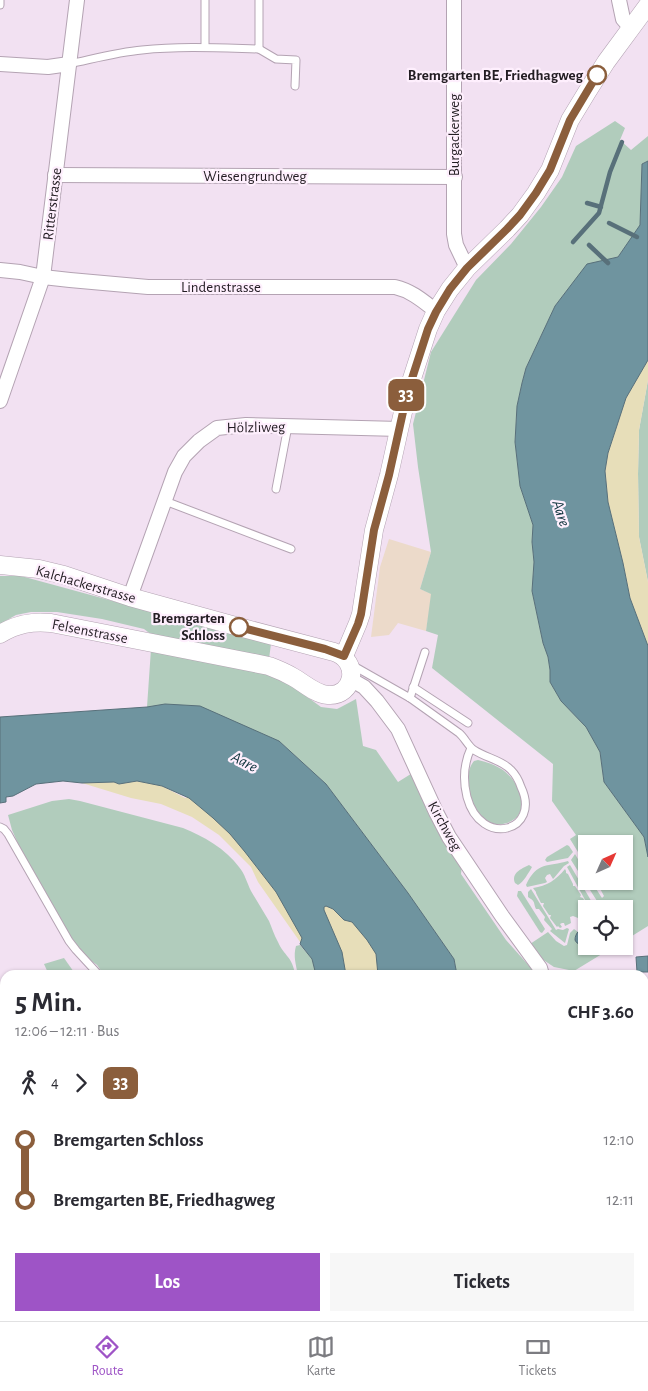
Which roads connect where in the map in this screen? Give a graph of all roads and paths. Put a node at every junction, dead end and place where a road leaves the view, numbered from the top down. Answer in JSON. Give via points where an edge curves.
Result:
{"nodes":[{"id":1,"x":0,"y":0,"type":"edge"},
{"id":2,"x":77,"y":0,"type":"edge"},
{"id":3,"x":205,"y":0,"type":"edge"},
{"id":4,"x":259,"y":0,"type":"edge"},
{"id":5,"x":454,"y":0,"type":"edge"},
{"id":6,"x":619,"y":0,"type":"edge"},
{"id":7,"x":0,"y":5,"type":"edge"},
{"id":8,"x":648,"y":5,"type":"edge"},
{"id":9,"x":631,"y":28,"type":"junction"},
{"id":10,"x":205,"y":47,"type":"junction"},
{"id":11,"x":258,"y":49,"type":"junction"},
{"id":12,"x":0,"y":64,"type":"edge"},
{"id":13,"x":69,"y":64,"type":"junction"},
{"id":14,"x":295,"y":86,"type":"dead end"},
{"id":15,"x":55,"y":175,"type":"junction"},
{"id":16,"x":454,"y":177,"type":"junction"},
{"id":17,"x":467,"y":268,"type":"junction"},
{"id":18,"x":0,"y":270,"type":"edge"},
{"id":19,"x":43,"y":277,"type":"junction"},
{"id":20,"x":436,"y":312,"type":"junction"},
{"id":21,"x":0,"y":401,"type":"edge"},
{"id":22,"x":288,"y":426,"type":"junction"},
{"id":23,"x":400,"y":429,"type":"junction"},
{"id":24,"x":276,"y":489,"type":"dead end"},
{"id":25,"x":165,"y":501,"type":"junction"},
{"id":26,"x":291,"y":549,"type":"dead end"},
{"id":27,"x":0,"y":565,"type":"edge"},
{"id":28,"x":130,"y":597,"type":"junction"},
{"id":29,"x":0,"y":634,"type":"edge"},
{"id":30,"x":425,"y":652,"type":"dead end"},
{"id":31,"x":348,"y":667,"type":"junction"},
{"id":32,"x":413,"y":687,"type":"junction"},
{"id":33,"x":410,"y":698,"type":"junction"},
{"id":34,"x":468,"y":723,"type":"dead end"},
{"id":35,"x":471,"y":748,"type":"junction"},
{"id":36,"x":0,"y":827,"type":"edge"},
{"id":37,"x":94,"y":970,"type":"edge"},
{"id":38,"x":541,"y":970,"type":"edge"}],
"edges":[{"from":1,"to":7,"type":"lane"},
{"from":2,"to":13,"type":"street","name":"Ritterstrasse"},
{"from":3,"to":10,"type":"lane"},
{"from":4,"to":11,"type":"lane"},
{"from":5,"to":16,"type":"street","name":"Burgackerweg"},
{"from":6,"to":9,"type":"street","via":[[623,19]]},
{"from":8,"to":9,"type":"street"},
{"from":9,"to":17,"type":"street","via":[[570,120],[550,170],[536,193],[520,215]]},
{"from":10,"to":11,"type":"lane"},
{"from":10,"to":13,"type":"lane","via":[[139,50]]},
{"from":11,"to":14,"type":"lane","via":[[276,59],[296,60]]},
{"from":12,"to":13,"type":"street","via":[[48,67]]},
{"from":13,"to":15,"type":"street","name":"Ritterstrasse"},
{"from":15,"to":16,"type":"street","name":"Wiesengrundweg"},
{"from":15,"to":19,"type":"street","name":"Ritterstrasse"},
{"from":16,"to":17,"type":"street","name":"Burgackerweg","via":[[454,234]]},
{"from":17,"to":20,"type":"street"},
{"from":18,"to":19,"type":"street","name":"Lindenstrasse"},
{"from":19,"to":20,"type":"street","name":"Lindenstrasse","via":[[148,287],[395,287],[414,294]]},
{"from":19,"to":21,"type":"street","name":"Ritterstrasse"},
{"from":20,"to":23,"type":"street","via":[[409,385]]},
{"from":22,"to":23,"type":"street","name":"Hölzliweg"},
{"from":22,"to":24,"type":"lane"},
{"from":22,"to":25,"type":"street","name":"Hölzliweg","via":[[246,425],[217,428],[208,433],[184,456]]},
{"from":23,"to":31,"type":"street","via":[[374,530],[361,614]]},
{"from":25,"to":26,"type":"lane"},
{"from":25,"to":28,"type":"street","name":"Hölzliweg"},
{"from":27,"to":28,"type":"street","name":"Kalchackerstrasse","via":[[64,575]]},
{"from":28,"to":31,"type":"street","name":"Kalchackerstrasse","via":[[325,649]]},
{"from":29,"to":31,"type":"street","name":"Felsenstrasse","via":[[28,622],[51,623],[269,666],[322,694],[333,695],[348,685]]},
{"from":30,"to":32,"type":"lane"},
{"from":31,"to":33,"type":"lane"},
{"from":31,"to":38,"type":"street","name":"Kirchweg","via":[[398,729],[449,837]]},
{"from":32,"to":33,"type":"lane"},
{"from":32,"to":34,"type":"lane"},
{"from":33,"to":35,"type":"lane","via":[[464,737]]},
{"from":35,"to":35,"type":"lane","via":[[465,783],[474,814],[490,828],[516,824],[525,810],[526,801],[519,782],[511,770]]},
{"from":36,"to":37,"type":"lane","via":[[8,834],[69,941]]}]}
